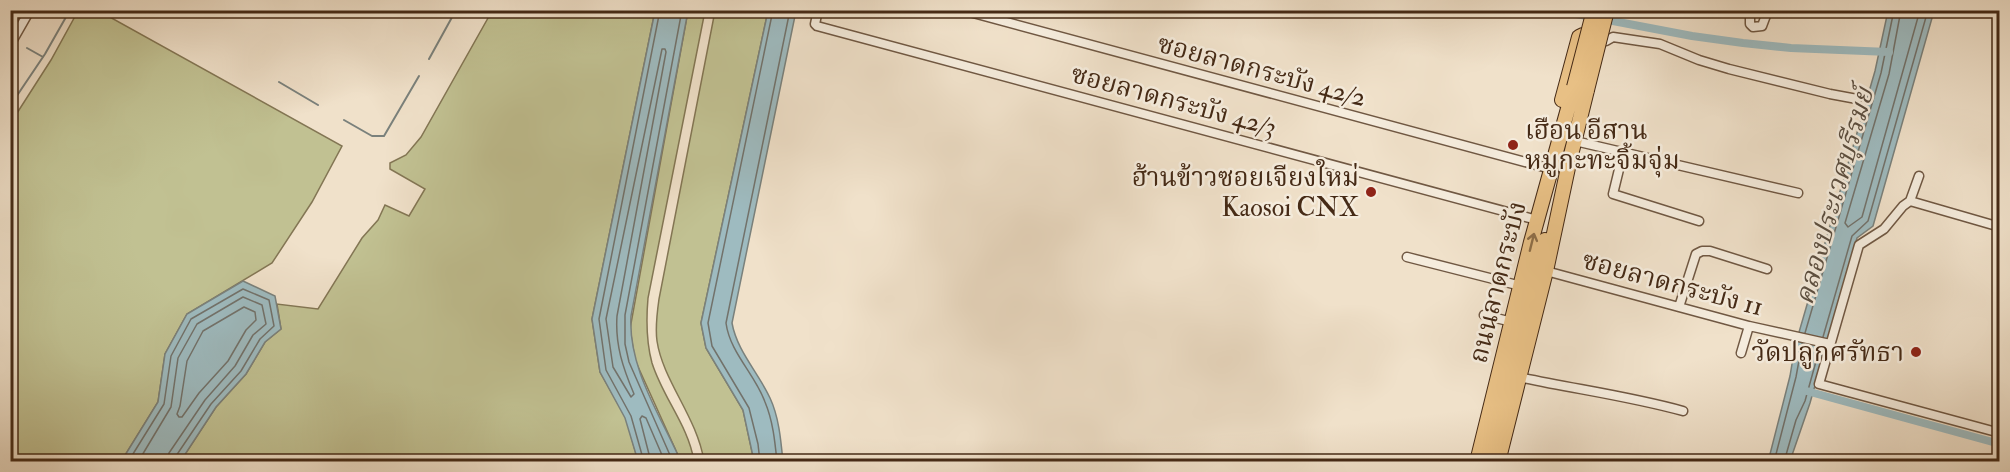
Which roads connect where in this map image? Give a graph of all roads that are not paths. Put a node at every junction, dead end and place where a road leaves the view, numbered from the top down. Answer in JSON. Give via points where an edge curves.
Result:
{"nodes":[{"id":1,"x":30,"y":10,"type":"edge"},
{"id":2,"x":818,"y":10,"type":"edge"},
{"id":3,"x":962,"y":10,"type":"edge"},
{"id":4,"x":1594,"y":10,"type":"edge"},
{"id":5,"x":1607,"y":10,"type":"edge"},
{"id":6,"x":1750,"y":10,"type":"edge"},
{"id":7,"x":1768,"y":10,"type":"edge"},
{"id":8,"x":1606,"y":41,"type":"junction"},
{"id":9,"x":10,"y":45,"type":"edge"},
{"id":10,"x":1581,"y":89,"type":"junction"},
{"id":11,"x":1857,"y":99,"type":"dead end"},
{"id":12,"x":1560,"y":138,"type":"junction"},
{"id":13,"x":1575,"y":138,"type":"junction"},
{"id":14,"x":1623,"y":153,"type":"junction"},
{"id":15,"x":1569,"y":163,"type":"junction"},
{"id":16,"x":1551,"y":169,"type":"junction"},
{"id":17,"x":1918,"y":176,"type":"dead end"},
{"id":18,"x":1798,"y":193,"type":"dead end"},
{"id":19,"x":1910,"y":201,"type":"junction"},
{"id":20,"x":1537,"y":220,"type":"junction"},
{"id":21,"x":1699,"y":221,"type":"dead end"},
{"id":22,"x":2000,"y":227,"type":"edge"},
{"id":23,"x":1407,"y":257,"type":"dead end"},
{"id":24,"x":1767,"y":269,"type":"dead end"},
{"id":25,"x":1546,"y":271,"type":"junction"},
{"id":26,"x":1521,"y":286,"type":"junction"},
{"id":27,"x":1679,"y":307,"type":"junction"},
{"id":28,"x":1484,"y":315,"type":"dead end"},
{"id":29,"x":1512,"y":322,"type":"junction"},
{"id":30,"x":1749,"y":326,"type":"junction"},
{"id":31,"x":1827,"y":343,"type":"junction"},
{"id":32,"x":1741,"y":353,"type":"dead end"},
{"id":33,"x":1519,"y":377,"type":"junction"},
{"id":34,"x":1683,"y":411,"type":"dead end"},
{"id":35,"x":2000,"y":433,"type":"edge"},
{"id":36,"x":1478,"y":462,"type":"edge"},
{"id":37,"x":1487,"y":462,"type":"edge"},
{"id":38,"x":1498,"y":462,"type":"edge"}],
"edges":[{"from":1,"to":9,"type":"street"},
{"from":2,"to":20,"type":"street","name":"ซอยลาดกระบัง 42/3","via":[[817,26]]},
{"from":3,"to":16,"type":"street","name":"ซอยลาดกระบัง 42/2"},
{"from":4,"to":10,"type":"main road","name":"ถนนลาดกระบัง","bridge":true},
{"from":5,"to":10,"type":"main road","name":"ถนนลาดกระบัง","bridge":true},
{"from":6,"to":7,"type":"street","via":[[1750,24],[1757,28],[1762,26]]},
{"from":8,"to":11,"type":"street","via":[[1613,37],[1660,44],[1729,69]]},
{"from":8,"to":12,"type":"main road","via":[[1579,37],[1557,120]]},
{"from":8,"to":13,"type":"main road","via":[[1588,113]]},
{"from":10,"to":12,"type":"main road","name":"ถนนลาดกระบัง"},
{"from":10,"to":13,"type":"main road","name":"ถนนลาดกระบัง"},
{"from":12,"to":16,"type":"main road","name":"ถนนลาดกระบัง"},
{"from":13,"to":14,"type":"street"},
{"from":13,"to":15,"type":"main road","name":"ถนนลาดกระบัง"},
{"from":14,"to":18,"type":"street"},
{"from":14,"to":21,"type":"street","via":[[1613,194]]},
{"from":15,"to":25,"type":"main road","name":"ถนนลาดกระบัง"},
{"from":15,"to":37,"type":"main road","via":[[1536,268]]},
{"from":16,"to":20,"type":"main road","name":"ถนนลาดกระบัง"},
{"from":17,"to":19,"type":"street"},
{"from":19,"to":22,"type":"street"},
{"from":19,"to":31,"type":"street","via":[[1884,229],[1859,245]]},
{"from":26,"to":20,"type":"main road","name":"ถนนลาดกระบัง","one_way":true},
{"from":23,"to":26,"type":"street"},
{"from":24,"to":27,"type":"street","via":[[1702,251],[1696,254]]},
{"from":25,"to":27,"type":"street","name":"ซอยลาดกระบัง 11"},
{"from":25,"to":33,"type":"main road","name":"ถนนลาดกระบัง"},
{"from":26,"to":29,"type":"main road","name":"ถนนลาดกระบัง"},
{"from":27,"to":30,"type":"street","name":"ซอยลาดกระบัง 11"},
{"from":28,"to":29,"type":"street"},
{"from":29,"to":36,"type":"main road","name":"ถนนลาดกระบัง"},
{"from":30,"to":31,"type":"street","name":"ซอยลาดกระบัง 11"},
{"from":30,"to":32,"type":"street"},
{"from":31,"to":35,"type":"street","via":[[1821,386]]},
{"from":33,"to":34,"type":"street"},
{"from":33,"to":38,"type":"main road","name":"ถนนลาดกระบัง"}]}
